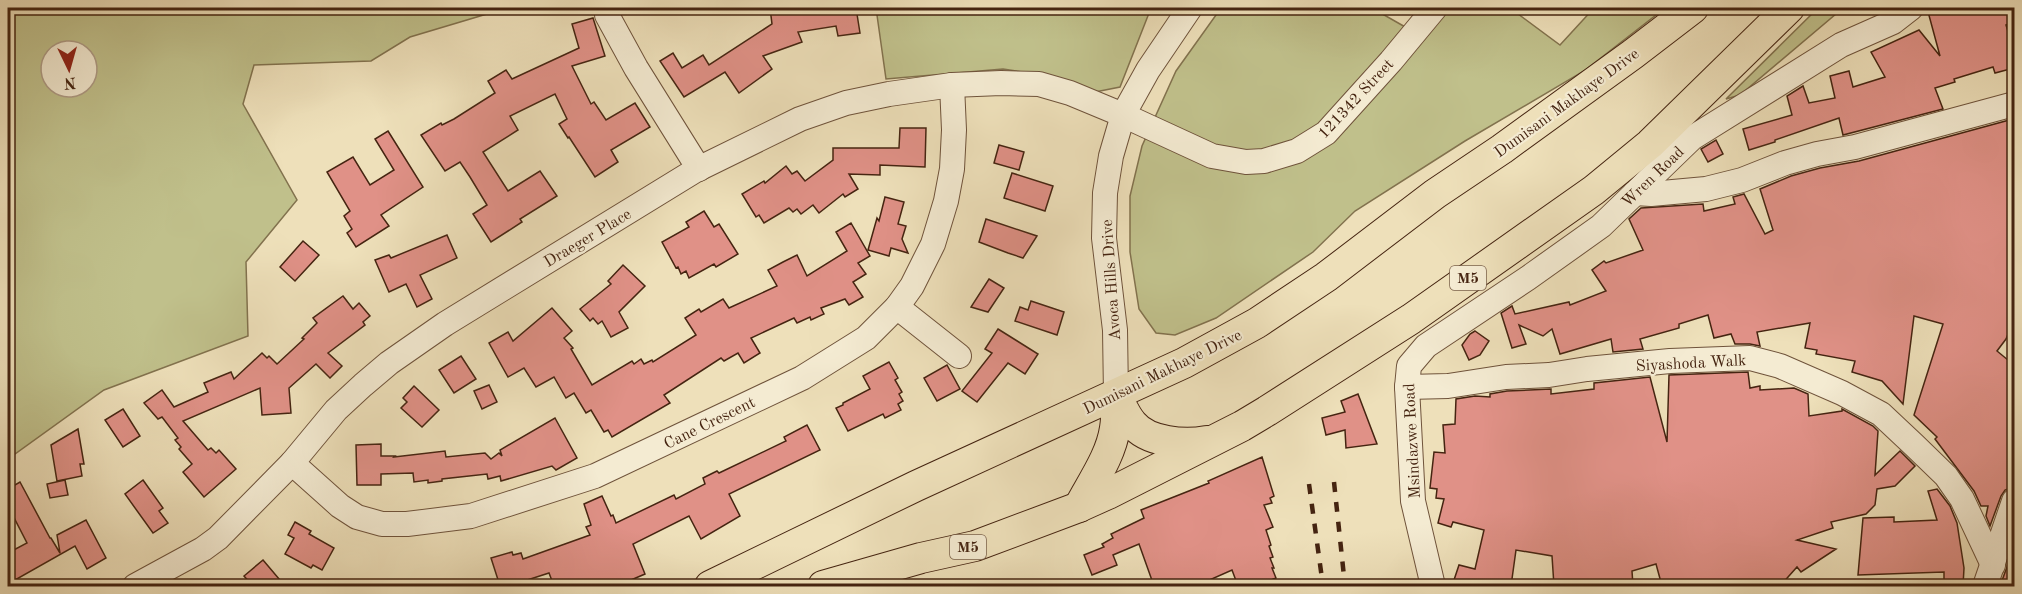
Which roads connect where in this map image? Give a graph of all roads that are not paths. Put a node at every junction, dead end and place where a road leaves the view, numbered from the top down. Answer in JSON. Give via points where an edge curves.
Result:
{"nodes":[{"id":1,"x":1190,"y":8,"type":"edge"},
{"id":2,"x":1435,"y":8,"type":"edge"},
{"id":3,"x":1693,"y":8,"type":"edge"},
{"id":4,"x":1789,"y":8,"type":"edge"},
{"id":5,"x":1911,"y":8,"type":"edge"},
{"id":6,"x":607,"y":15,"type":"dead end"},
{"id":7,"x":952,"y":85,"type":"junction"},
{"id":8,"x":2014,"y":104,"type":"edge"},
{"id":9,"x":1123,"y":115,"type":"junction"},
{"id":10,"x":699,"y":168,"type":"junction"},
{"id":11,"x":1635,"y":193,"type":"junction"},
{"id":12,"x":897,"y":308,"type":"junction"},
{"id":13,"x":959,"y":356,"type":"dead end"},
{"id":14,"x":1408,"y":376,"type":"junction"},
{"id":15,"x":1116,"y":395,"type":"junction"},
{"id":16,"x":1213,"y":440,"type":"junction"},
{"id":17,"x":292,"y":463,"type":"junction"},
{"id":18,"x":2014,"y":501,"type":"edge"},
{"id":19,"x":1079,"y":507,"type":"junction"},
{"id":20,"x":1989,"y":576,"type":"edge"},
{"id":21,"x":135,"y":586,"type":"edge"},
{"id":22,"x":710,"y":586,"type":"edge"},
{"id":23,"x":823,"y":586,"type":"edge"},
{"id":24,"x":1433,"y":586,"type":"edge"}],
"edges":[{"from":1,"to":9,"type":"street","name":"Avoca Hills Drive"},
{"from":2,"to":9,"type":"street","name":"121342 Street","via":[[1326,132],[1281,157],[1246,162],[1212,156]]},
{"from":3,"to":15,"type":"main road","name":"Dumisani Makhaye Drive","via":[[1316,284],[1220,344]]},
{"from":4,"to":16,"type":"main road","number":"M5","via":[[1650,144],[1594,190],[1411,319],[1267,411]]},
{"from":5,"to":11,"type":"street","name":"Wren Road","via":[[1893,22],[1841,45],[1692,138]]},
{"from":6,"to":10,"type":"street"},
{"from":7,"to":9,"type":"street","name":"Draeger Place","via":[[1038,84]]},
{"from":7,"to":10,"type":"street","name":"Draeger Place","via":[[846,103],[800,119]]},
{"from":7,"to":12,"type":"street","name":"Cane Crescent","via":[[952,169],[946,201],[933,244]]},
{"from":8,"to":11,"type":"street","via":[[1817,154],[1706,189]]},
{"from":9,"to":15,"type":"street","name":"Avoca Hills Drive","via":[[1105,193],[1104,238]]},
{"from":10,"to":17,"type":"street","name":"Draeger Place","via":[[445,324],[389,363],[336,410]]},
{"from":11,"to":14,"type":"street","name":"Wren Road","via":[[1571,248],[1426,346]]},
{"from":12,"to":13,"type":"street"},
{"from":12,"to":17,"type":"street","name":"Cane Crescent","via":[[866,338],[802,378],[596,476],[471,516],[407,524],[382,524],[357,517]]},
{"from":14,"to":20,"type":"street","name":"Siyashoda Walk","via":[[1448,386],[1670,362],[1750,358],[1780,366],[1881,414],[1946,476],[1962,499]]},
{"from":14,"to":24,"type":"street","name":"Msindazwe Road","via":[[1413,501]]},
{"from":15,"to":16,"type":"main road","via":[[1133,426],[1148,434],[1181,442]]},
{"from":15,"to":19,"type":"main road","via":[[1112,441]]},
{"from":15,"to":22,"type":"main road","name":"Dumisani Makhaye Drive"},
{"from":16,"to":19,"type":"main road","number":"M5"},
{"from":17,"to":21,"type":"street","name":"Draeger Place","via":[[218,538]]},
{"from":18,"to":20,"type":"street"},
{"from":19,"to":23,"type":"main road","number":"M5","via":[[975,546]]}]}
